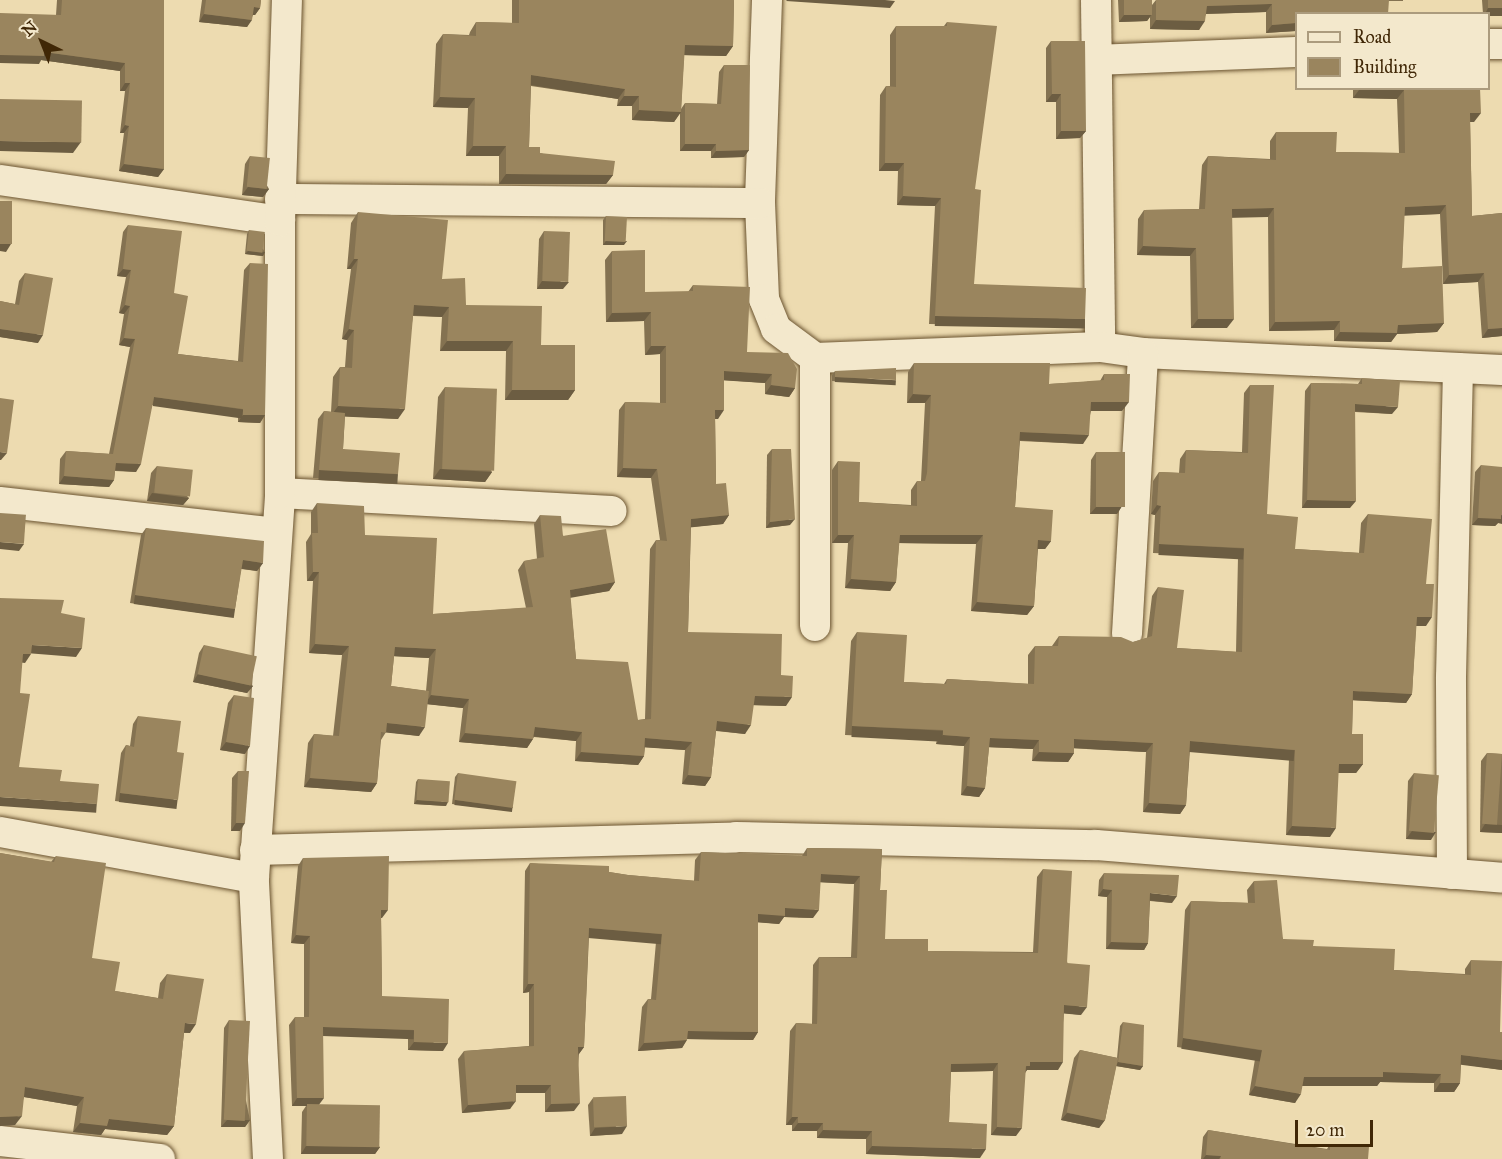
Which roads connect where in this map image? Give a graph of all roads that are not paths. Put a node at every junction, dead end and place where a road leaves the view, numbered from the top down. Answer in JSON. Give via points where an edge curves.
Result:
{"nodes":[{"id":1,"x":287,"y":0,"type":"edge"},
{"id":2,"x":767,"y":0,"type":"edge"},
{"id":3,"x":1096,"y":0,"type":"edge"},
{"id":4,"x":1295,"y":52,"type":"edge"},
{"id":5,"x":1095,"y":60,"type":"junction"},
{"id":6,"x":0,"y":180,"type":"edge"},
{"id":7,"x":760,"y":203,"type":"junction"},
{"id":8,"x":280,"y":210,"type":"junction"},
{"id":9,"x":1100,"y":346,"type":"junction"},
{"id":10,"x":1143,"y":353,"type":"junction"},
{"id":11,"x":815,"y":358,"type":"junction"},
{"id":12,"x":1458,"y":368,"type":"junction"},
{"id":13,"x":1502,"y":370,"type":"edge"},
{"id":14,"x":280,"y":494,"type":"junction"},
{"id":15,"x":0,"y":502,"type":"edge"},
{"id":16,"x":612,"y":511,"type":"dead end"},
{"id":17,"x":276,"y":533,"type":"junction"},
{"id":18,"x":815,"y":626,"type":"dead end"},
{"id":19,"x":1127,"y":634,"type":"dead end"},
{"id":20,"x":0,"y":832,"type":"edge"},
{"id":21,"x":254,"y":864,"type":"junction"},
{"id":22,"x":1452,"y":874,"type":"junction"},
{"id":23,"x":1502,"y":878,"type":"edge"},
{"id":24,"x":0,"y":1141,"type":"edge"},
{"id":25,"x":160,"y":1159,"type":"edge"},
{"id":26,"x":268,"y":1159,"type":"edge"}],
"edges":[{"from":1,"to":8,"type":"street"},
{"from":2,"to":7,"type":"street"},
{"from":3,"to":5,"type":"street"},
{"from":4,"to":5,"type":"street"},
{"from":5,"to":9,"type":"street"},
{"from":6,"to":8,"type":"street"},
{"from":7,"to":8,"type":"street"},
{"from":7,"to":11,"type":"street","via":[[764,299],[776,329]]},
{"from":8,"to":14,"type":"street"},
{"from":9,"to":10,"type":"street"},
{"from":9,"to":11,"type":"street"},
{"from":10,"to":12,"type":"street"},
{"from":10,"to":19,"type":"street"},
{"from":11,"to":18,"type":"street"},
{"from":12,"to":13,"type":"street"},
{"from":12,"to":22,"type":"street","via":[[1451,677]]},
{"from":14,"to":16,"type":"street"},
{"from":14,"to":17,"type":"street"},
{"from":15,"to":17,"type":"street"},
{"from":17,"to":21,"type":"street"},
{"from":20,"to":21,"type":"street"},
{"from":21,"to":22,"type":"street","via":[[736,837],[1096,845]]},
{"from":21,"to":26,"type":"street"},
{"from":22,"to":23,"type":"street"},
{"from":24,"to":25,"type":"street"}]}
